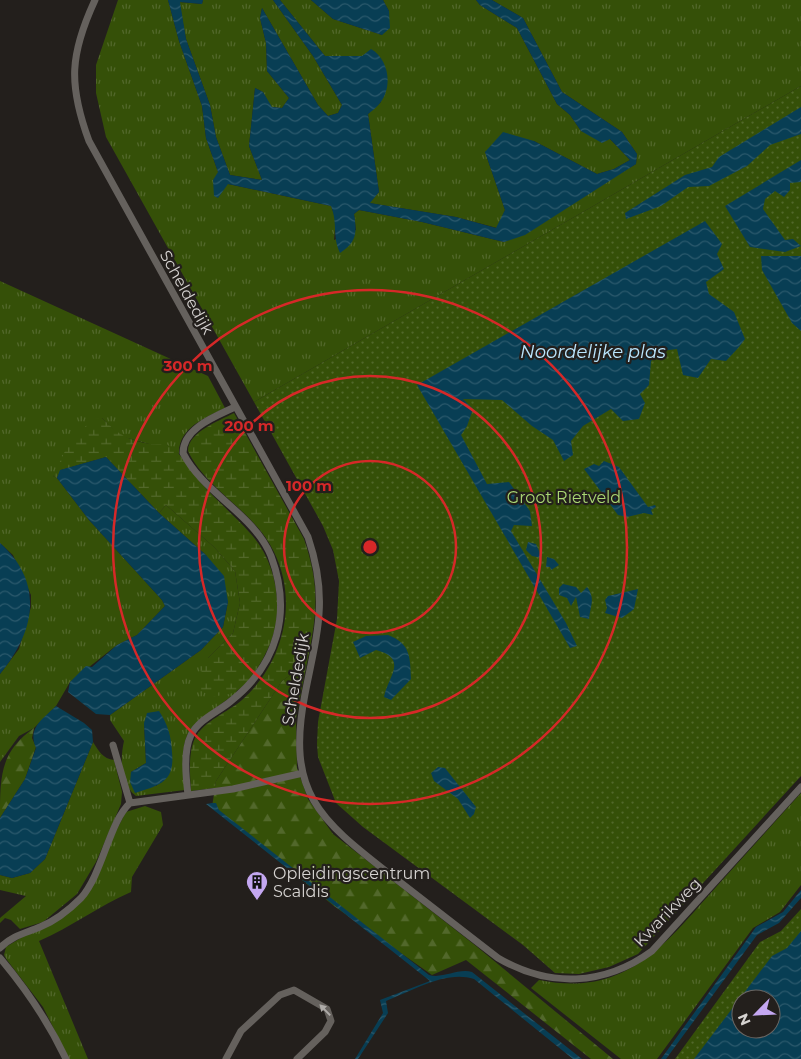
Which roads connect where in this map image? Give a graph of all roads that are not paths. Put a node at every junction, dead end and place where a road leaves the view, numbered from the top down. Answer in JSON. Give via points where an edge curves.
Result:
{"nodes":[{"id":1,"x":95,"y":0,"type":"edge"},
{"id":2,"x":235,"y":406,"type":"junction"},
{"id":3,"x":113,"y":746,"type":"dead end"},
{"id":4,"x":302,"y":771,"type":"junction"},
{"id":5,"x":801,"y":787,"type":"edge"},
{"id":6,"x":188,"y":795,"type":"junction"},
{"id":7,"x":130,"y":803,"type":"junction"},
{"id":8,"x":0,"y":948,"type":"edge"},
{"id":9,"x":0,"y":958,"type":"edge"},
{"id":10,"x":66,"y":1059,"type":"edge"},
{"id":11,"x":226,"y":1059,"type":"edge"},
{"id":12,"x":297,"y":1059,"type":"edge"}],
"edges":[{"from":1,"to":2,"type":"street","name":"Scheldedijk","via":[[80,33],[74,61],[79,115],[104,171]]},
{"from":2,"to":4,"type":"street","name":"Scheldedijk","via":[[308,538],[316,560],[320,616],[300,719]]},
{"from":2,"to":6,"type":"street","via":[[193,431],[183,445],[183,453],[213,490],[255,531],[270,554],[282,606],[278,636],[256,677],[240,695],[200,723],[191,736],[187,748]]},
{"from":3,"to":7,"type":"street"},
{"from":4,"to":5,"type":"street","name":"Kwarikweg","via":[[312,797],[336,831],[498,958],[526,972],[555,979],[586,979],[612,973],[652,951]]},
{"from":4,"to":6,"type":"street","via":[[233,789]]},
{"from":6,"to":7,"type":"street"},
{"from":7,"to":8,"type":"street","via":[[121,814],[100,864],[81,897],[47,924],[8,940]]},
{"from":9,"to":10,"type":"street","via":[[34,1000]]},
{"from":12,"to":11,"type":"street","one_way":true,"via":[[326,1032],[331,1022],[327,1009],[294,990],[280,995],[242,1031]]}]}
